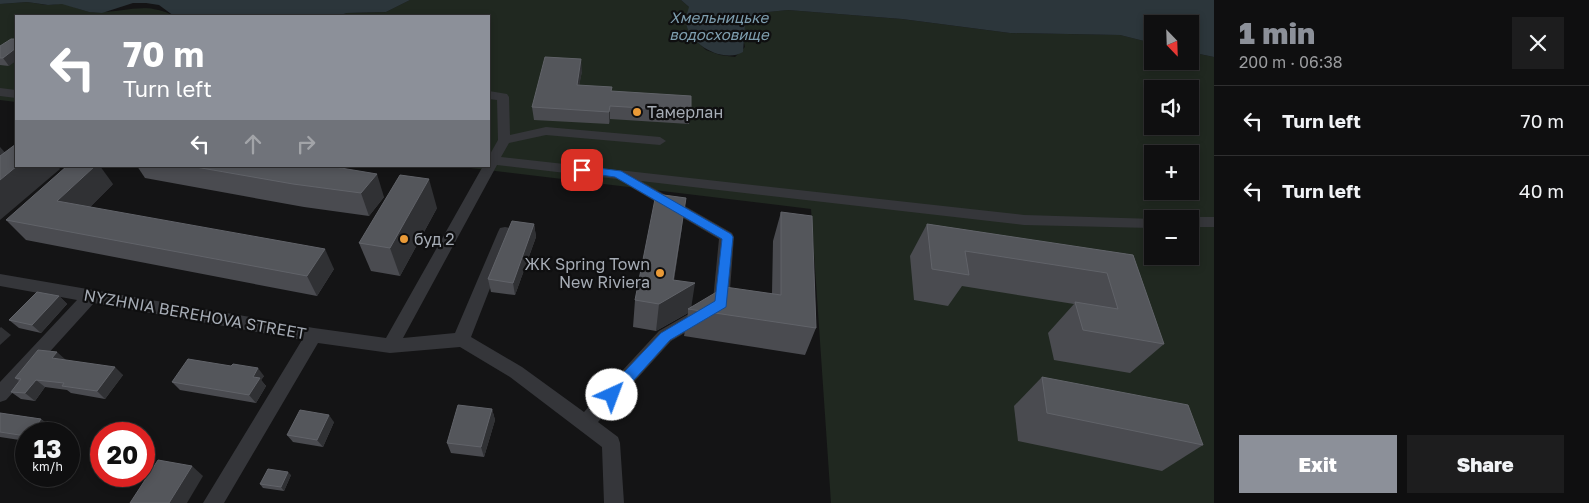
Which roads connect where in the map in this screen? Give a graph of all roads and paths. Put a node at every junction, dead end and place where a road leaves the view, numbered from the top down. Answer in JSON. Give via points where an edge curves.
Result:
{"nodes":[{"id":1,"x":0,"y":92,"type":"edge"},
{"id":2,"x":15,"y":94,"type":"edge"},
{"id":3,"x":490,"y":95,"type":"edge"},
{"id":4,"x":504,"y":140,"type":"junction"},
{"id":5,"x":660,"y":141,"type":"dead end"},
{"id":6,"x":493,"y":160,"type":"junction"},
{"id":7,"x":490,"y":165,"type":"edge"},
{"id":8,"x":489,"y":167,"type":"edge"},
{"id":9,"x":618,"y":174,"type":"junction"},
{"id":10,"x":1199,"y":222,"type":"edge"},
{"id":11,"x":1214,"y":222,"type":"edge"},
{"id":12,"x":1144,"y":223,"type":"edge"},
{"id":13,"x":505,"y":232,"type":"edge"},
{"id":14,"x":0,"y":280,"type":"edge"},
{"id":15,"x":91,"y":296,"type":"junction"},
{"id":16,"x":314,"y":335,"type":"junction"},
{"id":17,"x":461,"y":340,"type":"junction"},
{"id":18,"x":390,"y":346,"type":"junction"},
{"id":19,"x":0,"y":394,"type":"edge"},
{"id":20,"x":585,"y":424,"type":"junction"},
{"id":21,"x":212,"y":503,"type":"edge"},
{"id":22,"x":614,"y":503,"type":"edge"}],
"edges":[{"from":1,"to":2,"type":"street"},
{"from":3,"to":4,"type":"street","via":[[503,97]]},
{"from":4,"to":5,"type":"street","via":[[546,131]]},
{"from":4,"to":6,"type":"street"},
{"from":6,"to":7,"type":"street"},
{"from":6,"to":9,"type":"street"},
{"from":8,"to":18,"type":"street"},
{"from":9,"to":12,"type":"street","via":[[1024,220]]},
{"from":9,"to":20,"type":"street","via":[[728,237],[721,303],[665,336]]},
{"from":10,"to":11,"type":"street"},
{"from":13,"to":17,"type":"street"},
{"from":14,"to":15,"type":"street","name":"NYZHNIA BEREHOVA STREET"},
{"from":15,"to":16,"type":"street","name":"NYZHNIA BEREHOVA STREET"},
{"from":15,"to":19,"type":"street"},
{"from":16,"to":18,"type":"street","name":"NYZHNIA BEREHOVA STREET"},
{"from":16,"to":21,"type":"street"},
{"from":17,"to":18,"type":"street","name":"NYZHNIA BEREHOVA STREET"},
{"from":17,"to":20,"type":"street","via":[[516,372]]},
{"from":20,"to":22,"type":"street","via":[[611,443]]}]}
